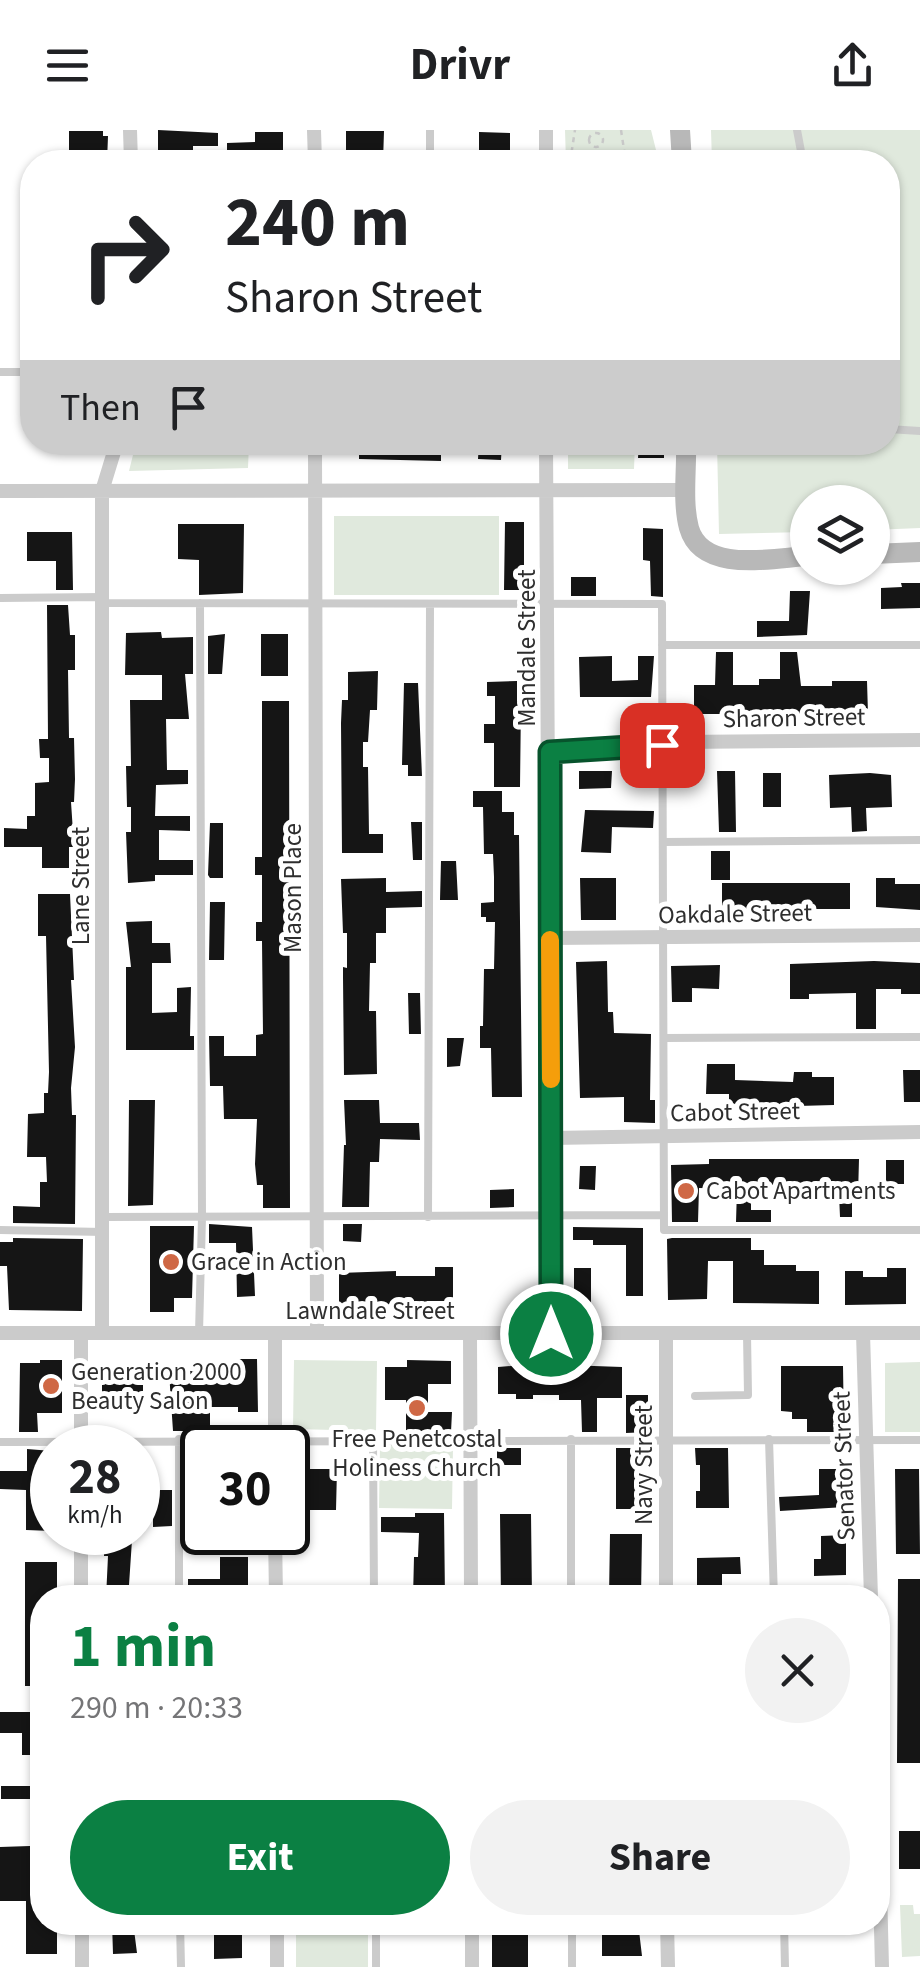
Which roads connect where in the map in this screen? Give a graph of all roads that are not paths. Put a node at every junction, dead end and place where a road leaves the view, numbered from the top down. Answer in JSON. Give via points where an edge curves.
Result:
{"nodes":[{"id":1,"x":113,"y":455,"type":"edge"},
{"id":2,"x":315,"y":455,"type":"edge"},
{"id":3,"x":547,"y":455,"type":"edge"},
{"id":4,"x":686,"y":455,"type":"edge"},
{"id":5,"x":548,"y":490,"type":"junction"},
{"id":6,"x":687,"y":490,"type":"junction"},
{"id":7,"x":0,"y":491,"type":"edge"},
{"id":8,"x":102,"y":491,"type":"junction"},
{"id":9,"x":314,"y":491,"type":"junction"},
{"id":10,"x":920,"y":552,"type":"edge"},
{"id":11,"x":890,"y":553,"type":"edge"},
{"id":12,"x":790,"y":557,"type":"edge"},
{"id":13,"x":0,"y":598,"type":"edge"},
{"id":14,"x":102,"y":600,"type":"junction"},
{"id":15,"x":200,"y":603,"type":"junction"},
{"id":16,"x":314,"y":604,"type":"junction"},
{"id":17,"x":430,"y":604,"type":"junction"},
{"id":18,"x":549,"y":605,"type":"junction"},
{"id":19,"x":662,"y":645,"type":"junction"},
{"id":20,"x":920,"y":645,"type":"edge"},
{"id":21,"x":920,"y":740,"type":"edge"},
{"id":22,"x":662,"y":745,"type":"junction"},
{"id":23,"x":550,"y":752,"type":"junction"},
{"id":24,"x":920,"y":840,"type":"edge"},
{"id":25,"x":663,"y":842,"type":"junction"},
{"id":26,"x":920,"y":935,"type":"edge"},
{"id":27,"x":664,"y":937,"type":"junction"},
{"id":28,"x":550,"y":938,"type":"junction"},
{"id":29,"x":920,"y":1037,"type":"edge"},
{"id":30,"x":664,"y":1038,"type":"junction"},
{"id":31,"x":920,"y":1132,"type":"edge"},
{"id":32,"x":664,"y":1135,"type":"junction"},
{"id":33,"x":551,"y":1138,"type":"junction"},
{"id":34,"x":664,"y":1216,"type":"junction"},
{"id":35,"x":202,"y":1217,"type":"junction"},
{"id":36,"x":316,"y":1217,"type":"junction"},
{"id":37,"x":428,"y":1218,"type":"junction"},
{"id":38,"x":551,"y":1218,"type":"junction"},
{"id":39,"x":104,"y":1224,"type":"junction"},
{"id":40,"x":0,"y":1230,"type":"edge"},
{"id":41,"x":920,"y":1230,"type":"edge"},
{"id":42,"x":102,"y":1332,"type":"junction"},
{"id":43,"x":0,"y":1333,"type":"edge"},
{"id":44,"x":81,"y":1333,"type":"junction"},
{"id":45,"x":199,"y":1333,"type":"junction"},
{"id":46,"x":274,"y":1333,"type":"junction"},
{"id":47,"x":317,"y":1333,"type":"junction"},
{"id":48,"x":666,"y":1333,"type":"junction"},
{"id":49,"x":748,"y":1333,"type":"junction"},
{"id":50,"x":863,"y":1333,"type":"junction"},
{"id":51,"x":920,"y":1333,"type":"edge"},
{"id":52,"x":470,"y":1334,"type":"junction"},
{"id":53,"x":551,"y":1334,"type":"junction"},
{"id":54,"x":695,"y":1396,"type":"dead end"},
{"id":55,"x":81,"y":1425,"type":"edge"},
{"id":56,"x":275,"y":1425,"type":"edge"},
{"id":57,"x":666,"y":1438,"type":"junction"},
{"id":58,"x":571,"y":1439,"type":"junction"},
{"id":59,"x":769,"y":1439,"type":"junction"},
{"id":60,"x":179,"y":1440,"type":"joint"},
{"id":61,"x":373,"y":1440,"type":"junction"},
{"id":62,"x":470,"y":1440,"type":"junction"},
{"id":63,"x":866,"y":1440,"type":"junction"},
{"id":64,"x":920,"y":1440,"type":"edge"},
{"id":65,"x":160,"y":1441,"type":"edge"},
{"id":66,"x":0,"y":1442,"type":"edge"},
{"id":67,"x":310,"y":1442,"type":"edge"},
{"id":68,"x":30,"y":1443,"type":"edge"},
{"id":69,"x":81,"y":1555,"type":"edge"},
{"id":70,"x":275,"y":1555,"type":"edge"},
{"id":71,"x":81,"y":1585,"type":"edge"},
{"id":72,"x":179,"y":1585,"type":"edge"},
{"id":73,"x":276,"y":1585,"type":"edge"},
{"id":74,"x":374,"y":1585,"type":"edge"},
{"id":75,"x":471,"y":1585,"type":"edge"},
{"id":76,"x":571,"y":1585,"type":"edge"},
{"id":77,"x":666,"y":1585,"type":"edge"},
{"id":78,"x":774,"y":1585,"type":"edge"},
{"id":79,"x":871,"y":1585,"type":"edge"},
{"id":80,"x":82,"y":1935,"type":"edge"},
{"id":81,"x":180,"y":1935,"type":"edge"},
{"id":82,"x":277,"y":1935,"type":"edge"},
{"id":83,"x":376,"y":1935,"type":"edge"},
{"id":84,"x":472,"y":1935,"type":"edge"},
{"id":85,"x":572,"y":1935,"type":"edge"},
{"id":86,"x":668,"y":1935,"type":"edge"},
{"id":87,"x":784,"y":1935,"type":"edge"},
{"id":88,"x":881,"y":1935,"type":"edge"},
{"id":89,"x":82,"y":1967,"type":"edge"},
{"id":90,"x":180,"y":1967,"type":"edge"},
{"id":91,"x":277,"y":1967,"type":"edge"},
{"id":92,"x":376,"y":1967,"type":"edge"},
{"id":93,"x":472,"y":1967,"type":"edge"},
{"id":94,"x":572,"y":1967,"type":"edge"},
{"id":95,"x":668,"y":1967,"type":"edge"},
{"id":96,"x":785,"y":1967,"type":"edge"},
{"id":97,"x":882,"y":1967,"type":"edge"}],
"edges":[{"from":1,"to":8,"type":"street","name":"Lane Street"},
{"from":2,"to":9,"type":"street","name":"Mason Place"},
{"from":3,"to":5,"type":"street","name":"Mandale Street"},
{"from":4,"to":6,"type":"street"},
{"from":5,"to":6,"type":"street"},
{"from":5,"to":9,"type":"street"},
{"from":5,"to":18,"type":"street","name":"Mandale Street"},
{"from":6,"to":12,"type":"street","via":[[688,526],[710,553],[726,560]]},
{"from":7,"to":8,"type":"street"},
{"from":8,"to":9,"type":"street"},
{"from":8,"to":14,"type":"street","name":"Lane Street"},
{"from":9,"to":16,"type":"street","name":"Mason Place"},
{"from":10,"to":11,"type":"street"},
{"from":13,"to":14,"type":"lane"},
{"from":14,"to":15,"type":"lane"},
{"from":14,"to":39,"type":"street","name":"Lane Street"},
{"from":15,"to":16,"type":"lane"},
{"from":15,"to":35,"type":"lane"},
{"from":16,"to":17,"type":"lane"},
{"from":16,"to":36,"type":"street","name":"Mason Place"},
{"from":17,"to":18,"type":"lane"},
{"from":17,"to":37,"type":"lane"},
{"from":18,"to":19,"type":"lane","via":[[662,604]]},
{"from":18,"to":23,"type":"street","name":"Mandale Street"},
{"from":19,"to":20,"type":"lane"},
{"from":19,"to":22,"type":"lane"},
{"from":21,"to":22,"type":"street","name":"Sharon Street"},
{"from":22,"to":23,"type":"street","name":"Sharon Street"},
{"from":22,"to":25,"type":"lane"},
{"from":23,"to":28,"type":"street","name":"Mandale Street"},
{"from":24,"to":25,"type":"lane"},
{"from":25,"to":27,"type":"lane"},
{"from":26,"to":27,"type":"street","name":"Oakdale Street"},
{"from":27,"to":28,"type":"street","name":"Oakdale Street"},
{"from":27,"to":30,"type":"lane"},
{"from":28,"to":33,"type":"street","name":"Mandale Street"},
{"from":29,"to":30,"type":"lane"},
{"from":30,"to":32,"type":"lane"},
{"from":31,"to":32,"type":"street","name":"Cabot Street"},
{"from":32,"to":33,"type":"street","name":"Cabot Street"},
{"from":32,"to":34,"type":"lane"},
{"from":33,"to":38,"type":"street","name":"Mandale Street"},
{"from":34,"to":38,"type":"lane"},
{"from":34,"to":41,"type":"lane","via":[[664,1230]]},
{"from":35,"to":36,"type":"lane"},
{"from":35,"to":39,"type":"lane"},
{"from":35,"to":45,"type":"lane"},
{"from":36,"to":37,"type":"lane"},
{"from":36,"to":47,"type":"street","name":"Mason Place"},
{"from":37,"to":38,"type":"lane"},
{"from":38,"to":53,"type":"street","name":"Mandale Street"},
{"from":39,"to":40,"type":"lane"},
{"from":39,"to":42,"type":"street","name":"Lane Street"},
{"from":42,"to":44,"type":"street","name":"Lawndale Street"},
{"from":42,"to":45,"type":"street","name":"Lawndale Street"},
{"from":43,"to":44,"type":"street","name":"Lawndale Street"},
{"from":44,"to":55,"type":"street"},
{"from":45,"to":46,"type":"street","name":"Lawndale Street"},
{"from":46,"to":47,"type":"street","name":"Lawndale Street"},
{"from":46,"to":56,"type":"street"},
{"from":47,"to":52,"type":"street","name":"Lawndale Street"},
{"from":48,"to":49,"type":"street","name":"Lawndale Street"},
{"from":48,"to":53,"type":"street","name":"Lawndale Street"},
{"from":48,"to":57,"type":"street","name":"Navy Street"},
{"from":49,"to":50,"type":"street","name":"Lawndale Street"},
{"from":49,"to":54,"type":"lane","via":[[748,1395]]},
{"from":50,"to":51,"type":"street","name":"Lawndale Street"},
{"from":50,"to":63,"type":"street","name":"Senator Street"},
{"from":52,"to":53,"type":"street","name":"Lawndale Street"},
{"from":52,"to":62,"type":"street"},
{"from":57,"to":58,"type":"lane"},
{"from":57,"to":59,"type":"lane"},
{"from":57,"to":77,"type":"street","name":"Navy Street"},
{"from":58,"to":62,"type":"lane"},
{"from":58,"to":76,"type":"lane"},
{"from":59,"to":63,"type":"lane"},
{"from":59,"to":78,"type":"lane"},
{"from":60,"to":65,"type":"lane"},
{"from":60,"to":72,"type":"lane"},
{"from":61,"to":62,"type":"lane"},
{"from":61,"to":67,"type":"lane"},
{"from":61,"to":74,"type":"lane"},
{"from":62,"to":75,"type":"street"},
{"from":63,"to":64,"type":"lane"},
{"from":63,"to":79,"type":"street","name":"Senator Street"},
{"from":66,"to":68,"type":"lane"},
{"from":69,"to":71,"type":"street"},
{"from":70,"to":73,"type":"street"},
{"from":80,"to":89,"type":"street"},
{"from":81,"to":90,"type":"lane"},
{"from":82,"to":91,"type":"street"},
{"from":83,"to":92,"type":"lane"},
{"from":84,"to":93,"type":"street"},
{"from":85,"to":94,"type":"lane"},
{"from":86,"to":95,"type":"street"},
{"from":87,"to":96,"type":"lane"},
{"from":88,"to":97,"type":"street"}]}
